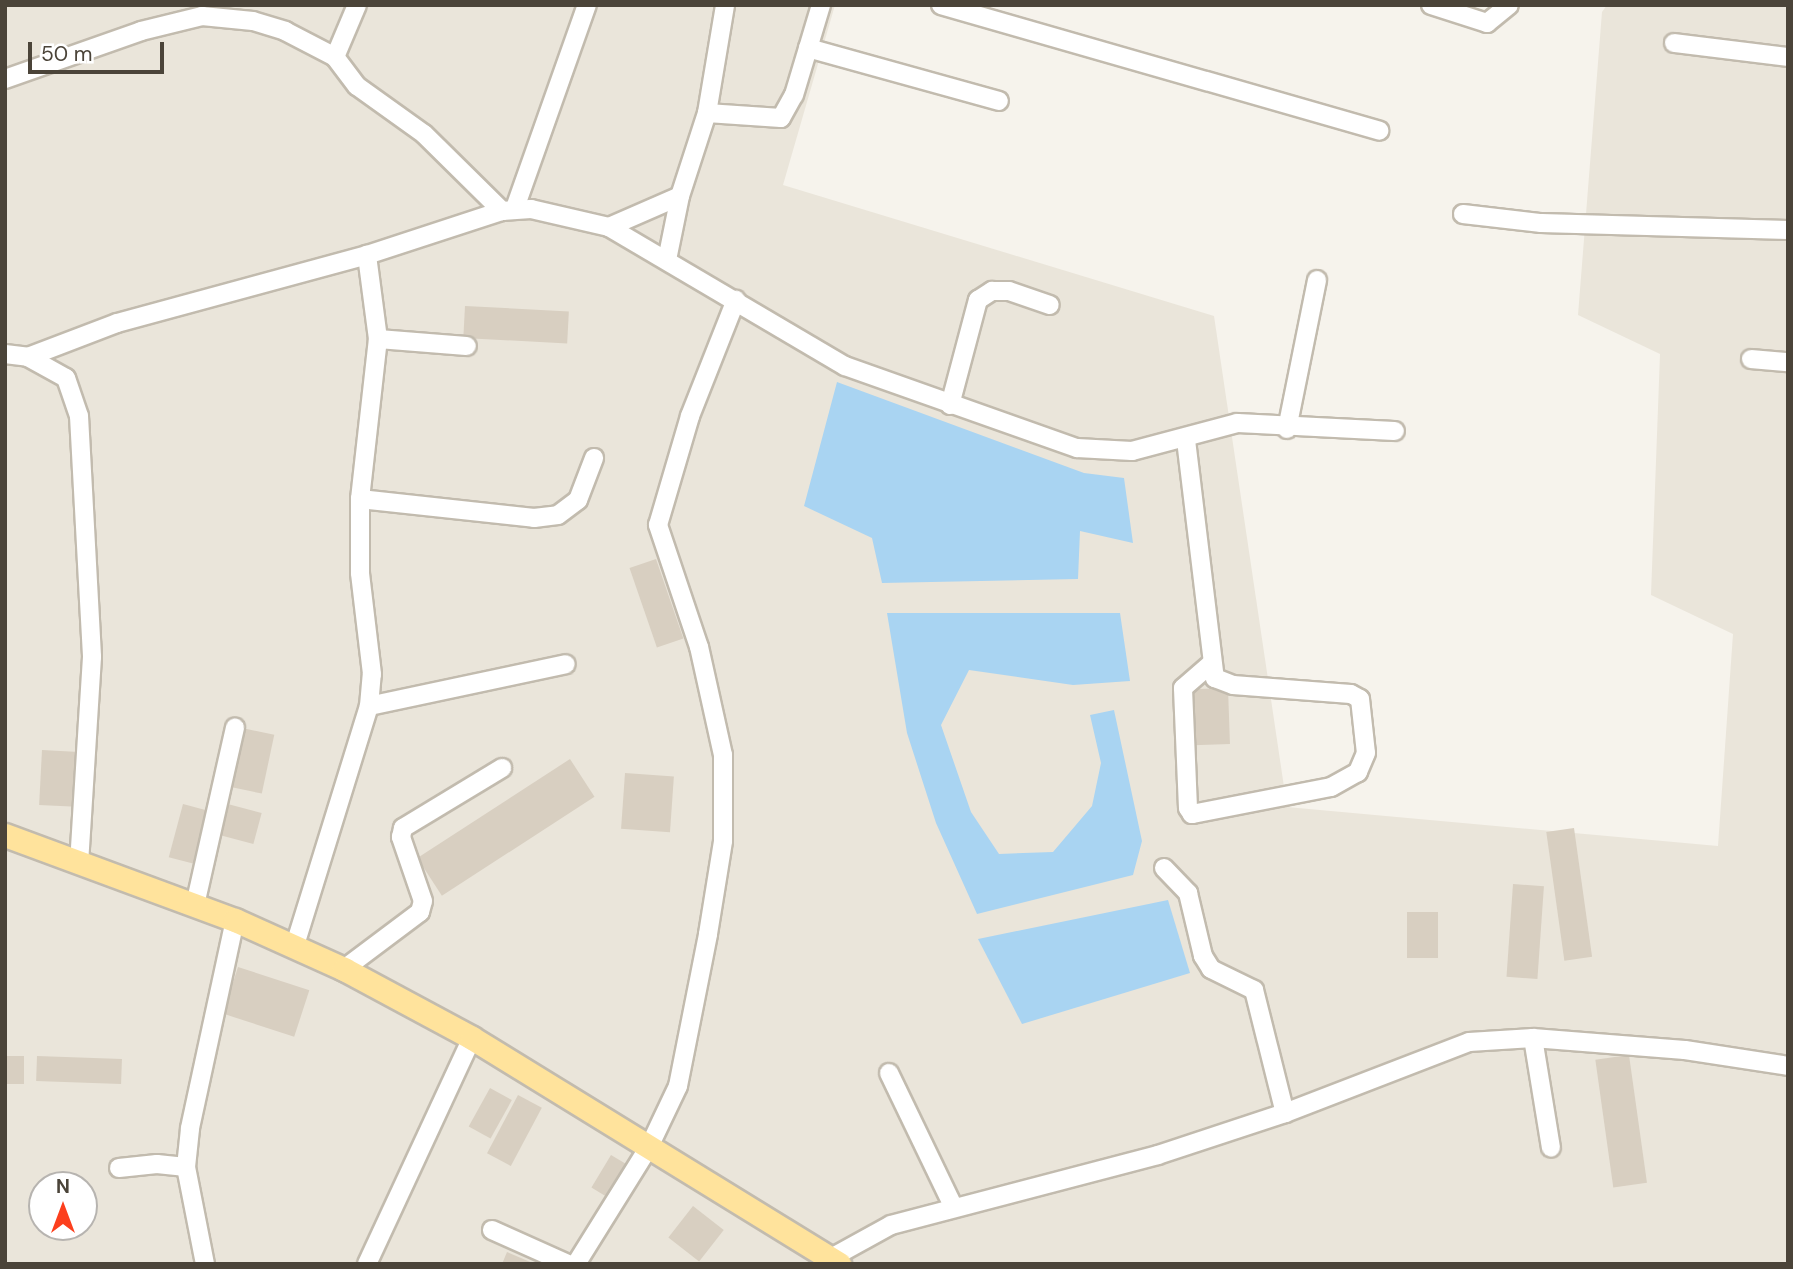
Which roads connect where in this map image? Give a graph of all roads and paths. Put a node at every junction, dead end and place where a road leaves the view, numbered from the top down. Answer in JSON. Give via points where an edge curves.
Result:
{"nodes":[{"id":1,"x":357,"y":5,"type":"edge"},
{"id":2,"x":587,"y":5,"type":"edge"},
{"id":3,"x":725,"y":5,"type":"edge"},
{"id":4,"x":821,"y":5,"type":"edge"},
{"id":5,"x":941,"y":5,"type":"edge"},
{"id":6,"x":1431,"y":5,"type":"edge"},
{"id":7,"x":1509,"y":5,"type":"edge"},
{"id":8,"x":200,"y":10,"type":"edge"},
{"id":9,"x":1674,"y":43,"type":"dead end"},
{"id":10,"x":808,"y":48,"type":"junction"},
{"id":11,"x":335,"y":57,"type":"junction"},
{"id":12,"x":1788,"y":57,"type":"edge"},
{"id":13,"x":5,"y":79,"type":"edge"},
{"id":14,"x":999,"y":101,"type":"dead end"},
{"id":15,"x":707,"y":113,"type":"junction"},
{"id":16,"x":1379,"y":131,"type":"dead end"},
{"id":17,"x":680,"y":196,"type":"junction"},
{"id":18,"x":509,"y":210,"type":"junction"},
{"id":19,"x":1463,"y":214,"type":"dead end"},
{"id":20,"x":609,"y":227,"type":"junction"},
{"id":21,"x":1788,"y":230,"type":"edge"},
{"id":22,"x":367,"y":255,"type":"junction"},
{"id":23,"x":667,"y":260,"type":"junction"},
{"id":24,"x":1317,"y":280,"type":"dead end"},
{"id":25,"x":736,"y":300,"type":"junction"},
{"id":26,"x":1050,"y":306,"type":"dead end"},
{"id":27,"x":378,"y":340,"type":"junction"},
{"id":28,"x":467,"y":346,"type":"dead end"},
{"id":29,"x":5,"y":354,"type":"edge"},
{"id":30,"x":28,"y":357,"type":"junction"},
{"id":31,"x":1751,"y":359,"type":"dead end"},
{"id":32,"x":1788,"y":362,"type":"edge"},
{"id":33,"x":950,"y":405,"type":"junction"},
{"id":34,"x":1287,"y":429,"type":"junction"},
{"id":35,"x":1395,"y":431,"type":"dead end"},
{"id":36,"x":1186,"y":440,"type":"junction"},
{"id":37,"x":594,"y":458,"type":"dead end"},
{"id":38,"x":360,"y":499,"type":"junction"},
{"id":39,"x":566,"y":664,"type":"dead end"},
{"id":40,"x":1211,"y":664,"type":"junction"},
{"id":41,"x":369,"y":706,"type":"junction"},
{"id":42,"x":235,"y":727,"type":"dead end"},
{"id":43,"x":502,"y":768,"type":"dead end"},
{"id":44,"x":5,"y":835,"type":"edge"},
{"id":45,"x":79,"y":864,"type":"junction"},
{"id":46,"x":1164,"y":867,"type":"dead end"},
{"id":47,"x":195,"y":905,"type":"junction"},
{"id":48,"x":235,"y":920,"type":"junction"},
{"id":49,"x":295,"y":944,"type":"junction"},
{"id":50,"x":344,"y":970,"type":"junction"},
{"id":51,"x":472,"y":1038,"type":"junction"},
{"id":52,"x":1533,"y":1038,"type":"junction"},
{"id":53,"x":1788,"y":1066,"type":"edge"},
{"id":54,"x":889,"y":1073,"type":"dead end"},
{"id":55,"x":1284,"y":1113,"type":"junction"},
{"id":56,"x":650,"y":1145,"type":"junction"},
{"id":57,"x":1551,"y":1148,"type":"dead end"},
{"id":58,"x":186,"y":1167,"type":"junction"},
{"id":59,"x":118,"y":1168,"type":"dead end"},
{"id":60,"x":953,"y":1206,"type":"junction"},
{"id":61,"x":492,"y":1230,"type":"dead end"},
{"id":62,"x":835,"y":1261,"type":"edge"},
{"id":63,"x":205,"y":1264,"type":"edge"},
{"id":64,"x":367,"y":1264,"type":"edge"},
{"id":65,"x":568,"y":1264,"type":"edge"},
{"id":66,"x":576,"y":1264,"type":"edge"}],
"edges":[{"from":1,"to":11,"type":"street"},
{"from":2,"to":18,"type":"street"},
{"from":3,"to":15,"type":"street"},
{"from":4,"to":10,"type":"street"},
{"from":5,"to":16,"type":"street"},
{"from":6,"to":7,"type":"street","via":[[1487,23]]},
{"from":8,"to":11,"type":"street","via":[[275,28]]},
{"from":8,"to":13,"type":"street"},
{"from":9,"to":12,"type":"street"},
{"from":10,"to":14,"type":"street"},
{"from":10,"to":15,"type":"street","via":[[781,118]]},
{"from":11,"to":18,"type":"street","via":[[357,86],[424,134]]},
{"from":15,"to":17,"type":"street"},
{"from":17,"to":20,"type":"street"},
{"from":17,"to":23,"type":"street"},
{"from":18,"to":20,"type":"street","via":[[560,213]]},
{"from":18,"to":22,"type":"street"},
{"from":19,"to":21,"type":"street","via":[[1541,223]]},
{"from":20,"to":23,"type":"street"},
{"from":22,"to":27,"type":"street"},
{"from":22,"to":30,"type":"street","via":[[117,323]]},
{"from":23,"to":25,"type":"street"},
{"from":24,"to":34,"type":"street"},
{"from":25,"to":33,"type":"street","via":[[845,366]]},
{"from":25,"to":56,"type":"street","via":[[690,416],[658,525],[699,648],[723,755],[723,841],[678,1086]]},
{"from":26,"to":33,"type":"street","via":[[1009,291],[992,291],[978,300]]},
{"from":27,"to":28,"type":"street"},
{"from":27,"to":38,"type":"street"},
{"from":29,"to":30,"type":"street"},
{"from":30,"to":45,"type":"street","via":[[66,378],[79,416],[92,657]]},
{"from":31,"to":32,"type":"street"},
{"from":33,"to":36,"type":"street","via":[[1077,448],[1132,451]]},
{"from":34,"to":35,"type":"street"},
{"from":34,"to":36,"type":"street","via":[[1237,424]]},
{"from":36,"to":40,"type":"street"},
{"from":37,"to":38,"type":"street","via":[[578,499],[558,515],[534,518]]},
{"from":38,"to":41,"type":"street","via":[[360,573],[372,674]]},
{"from":39,"to":41,"type":"street"},
{"from":40,"to":40,"type":"street","via":[[1183,688],[1192,814],[1331,787],[1358,772],[1366,753],[1360,699],[1351,694],[1233,685],[1215,678]]},
{"from":41,"to":49,"type":"street"},
{"from":42,"to":47,"type":"street"},
{"from":43,"to":50,"type":"street","via":[[403,828],[401,837],[423,901],[420,912]]},
{"from":44,"to":45,"type":"main road"},
{"from":45,"to":47,"type":"main road"},
{"from":46,"to":55,"type":"street","via":[[1188,893],[1210,969],[1254,990]]},
{"from":47,"to":48,"type":"main road"},
{"from":48,"to":49,"type":"main road"},
{"from":48,"to":58,"type":"street","via":[[190,1128]]},
{"from":49,"to":50,"type":"main road"},
{"from":50,"to":51,"type":"main road"},
{"from":51,"to":56,"type":"main road"},
{"from":51,"to":64,"type":"street"},
{"from":52,"to":53,"type":"street","via":[[1685,1050]]},
{"from":52,"to":55,"type":"street","via":[[1469,1042]]},
{"from":52,"to":57,"type":"street"},
{"from":54,"to":60,"type":"street"},
{"from":55,"to":60,"type":"street","via":[[1158,1155]]},
{"from":56,"to":62,"type":"main road"},
{"from":56,"to":66,"type":"street"},
{"from":58,"to":59,"type":"street"},
{"from":58,"to":63,"type":"street"},
{"from":60,"to":62,"type":"street","via":[[891,1225]]},
{"from":61,"to":65,"type":"street"}]}
